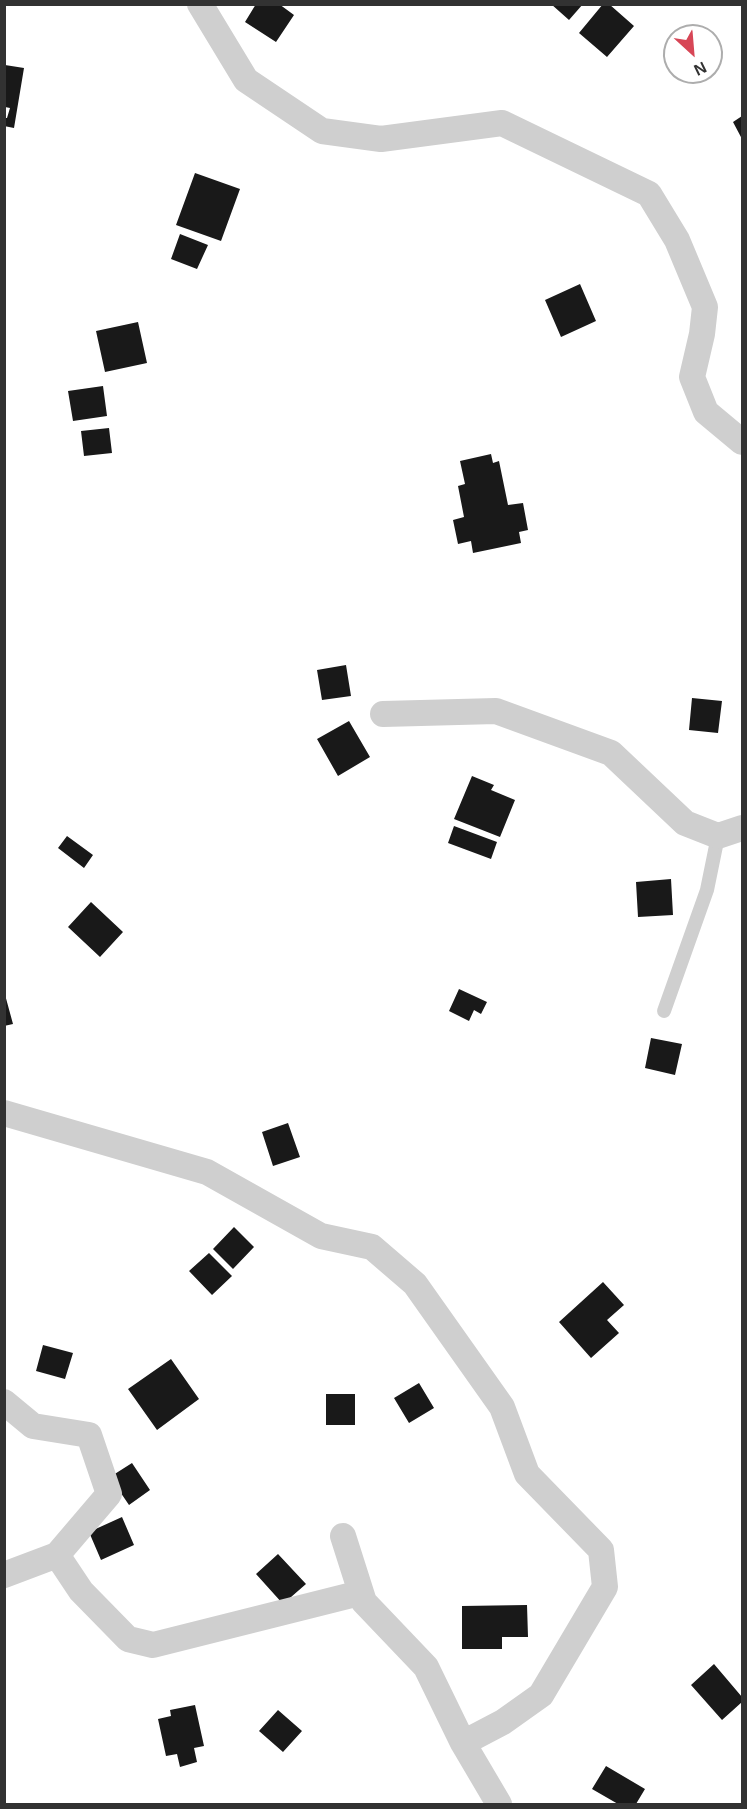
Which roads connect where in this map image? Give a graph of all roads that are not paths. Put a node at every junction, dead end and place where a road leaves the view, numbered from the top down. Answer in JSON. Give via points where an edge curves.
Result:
{"nodes":[{"id":1,"x":200,"y":4,"type":"edge"},
{"id":2,"x":742,"y":442,"type":"edge"},
{"id":3,"x":383,"y":714,"type":"dead end"},
{"id":4,"x":742,"y":828,"type":"edge"},
{"id":5,"x":718,"y":836,"type":"junction"},
{"id":6,"x":663,"y":1011,"type":"dead end"},
{"id":7,"x":4,"y":1113,"type":"edge"},
{"id":8,"x":4,"y":1402,"type":"edge"},
{"id":9,"x":343,"y":1536,"type":"dead end"},
{"id":10,"x":57,"y":1555,"type":"junction"},
{"id":11,"x":4,"y":1575,"type":"edge"},
{"id":12,"x":360,"y":1593,"type":"junction"},
{"id":13,"x":463,"y":1743,"type":"junction"},
{"id":14,"x":499,"y":1804,"type":"edge"}],
"edges":[{"from":1,"to":2,"type":"street","via":[[246,80],[322,131],[381,139],[502,123],[650,194],[677,240],[705,308],[692,377],[706,412]]},
{"from":3,"to":5,"type":"street","via":[[496,711],[611,753],[685,823]]},
{"from":4,"to":5,"type":"street"},
{"from":5,"to":6,"type":"lane","via":[[707,890]]},
{"from":7,"to":13,"type":"street","via":[[207,1172],[321,1236],[372,1247],[414,1284],[502,1407],[527,1474],[601,1550],[602,1559],[604,1587],[541,1695],[503,1722]]},
{"from":8,"to":10,"type":"street","via":[[33,1426],[89,1435],[109,1494]]},
{"from":9,"to":12,"type":"street"},
{"from":10,"to":11,"type":"street"},
{"from":10,"to":12,"type":"street","via":[[81,1591],[128,1639],[153,1645]]},
{"from":12,"to":13,"type":"street","via":[[364,1602],[426,1666]]},
{"from":13,"to":14,"type":"street"}]}
